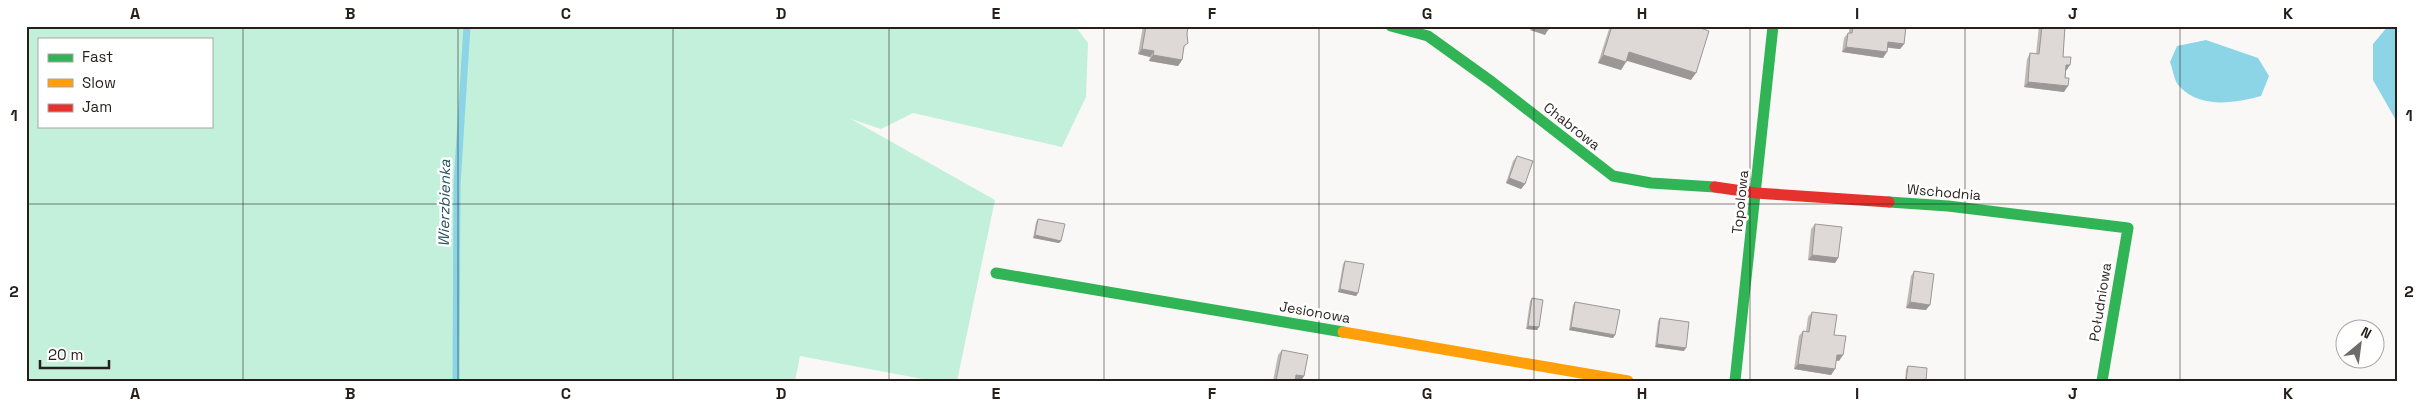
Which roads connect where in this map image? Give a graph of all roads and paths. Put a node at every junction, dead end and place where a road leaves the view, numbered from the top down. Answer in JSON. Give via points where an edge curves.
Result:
{"nodes":[{"id":1,"x":1390,"y":26,"type":"edge"},
{"id":2,"x":1773,"y":26,"type":"edge"},
{"id":3,"x":1756,"y":193,"type":"junction"},
{"id":4,"x":2128,"y":228,"type":"joint"},
{"id":5,"x":996,"y":273,"type":"dead end"},
{"id":6,"x":1628,"y":381,"type":"edge"},
{"id":7,"x":1735,"y":381,"type":"edge"},
{"id":8,"x":2102,"y":381,"type":"edge"}],
"edges":[{"from":1,"to":3,"type":"street","name":"Chabrowa","via":[[1428,36],[1612,176]]},
{"from":2,"to":3,"type":"street","name":"Topolowa"},
{"from":3,"to":4,"type":"street","name":"Wschodnia","via":[[1948,206]]},
{"from":3,"to":7,"type":"street","name":"Topolowa"},
{"from":4,"to":8,"type":"street","name":"Południowa"},
{"from":5,"to":6,"type":"street","name":"Jesionowa"}]}
